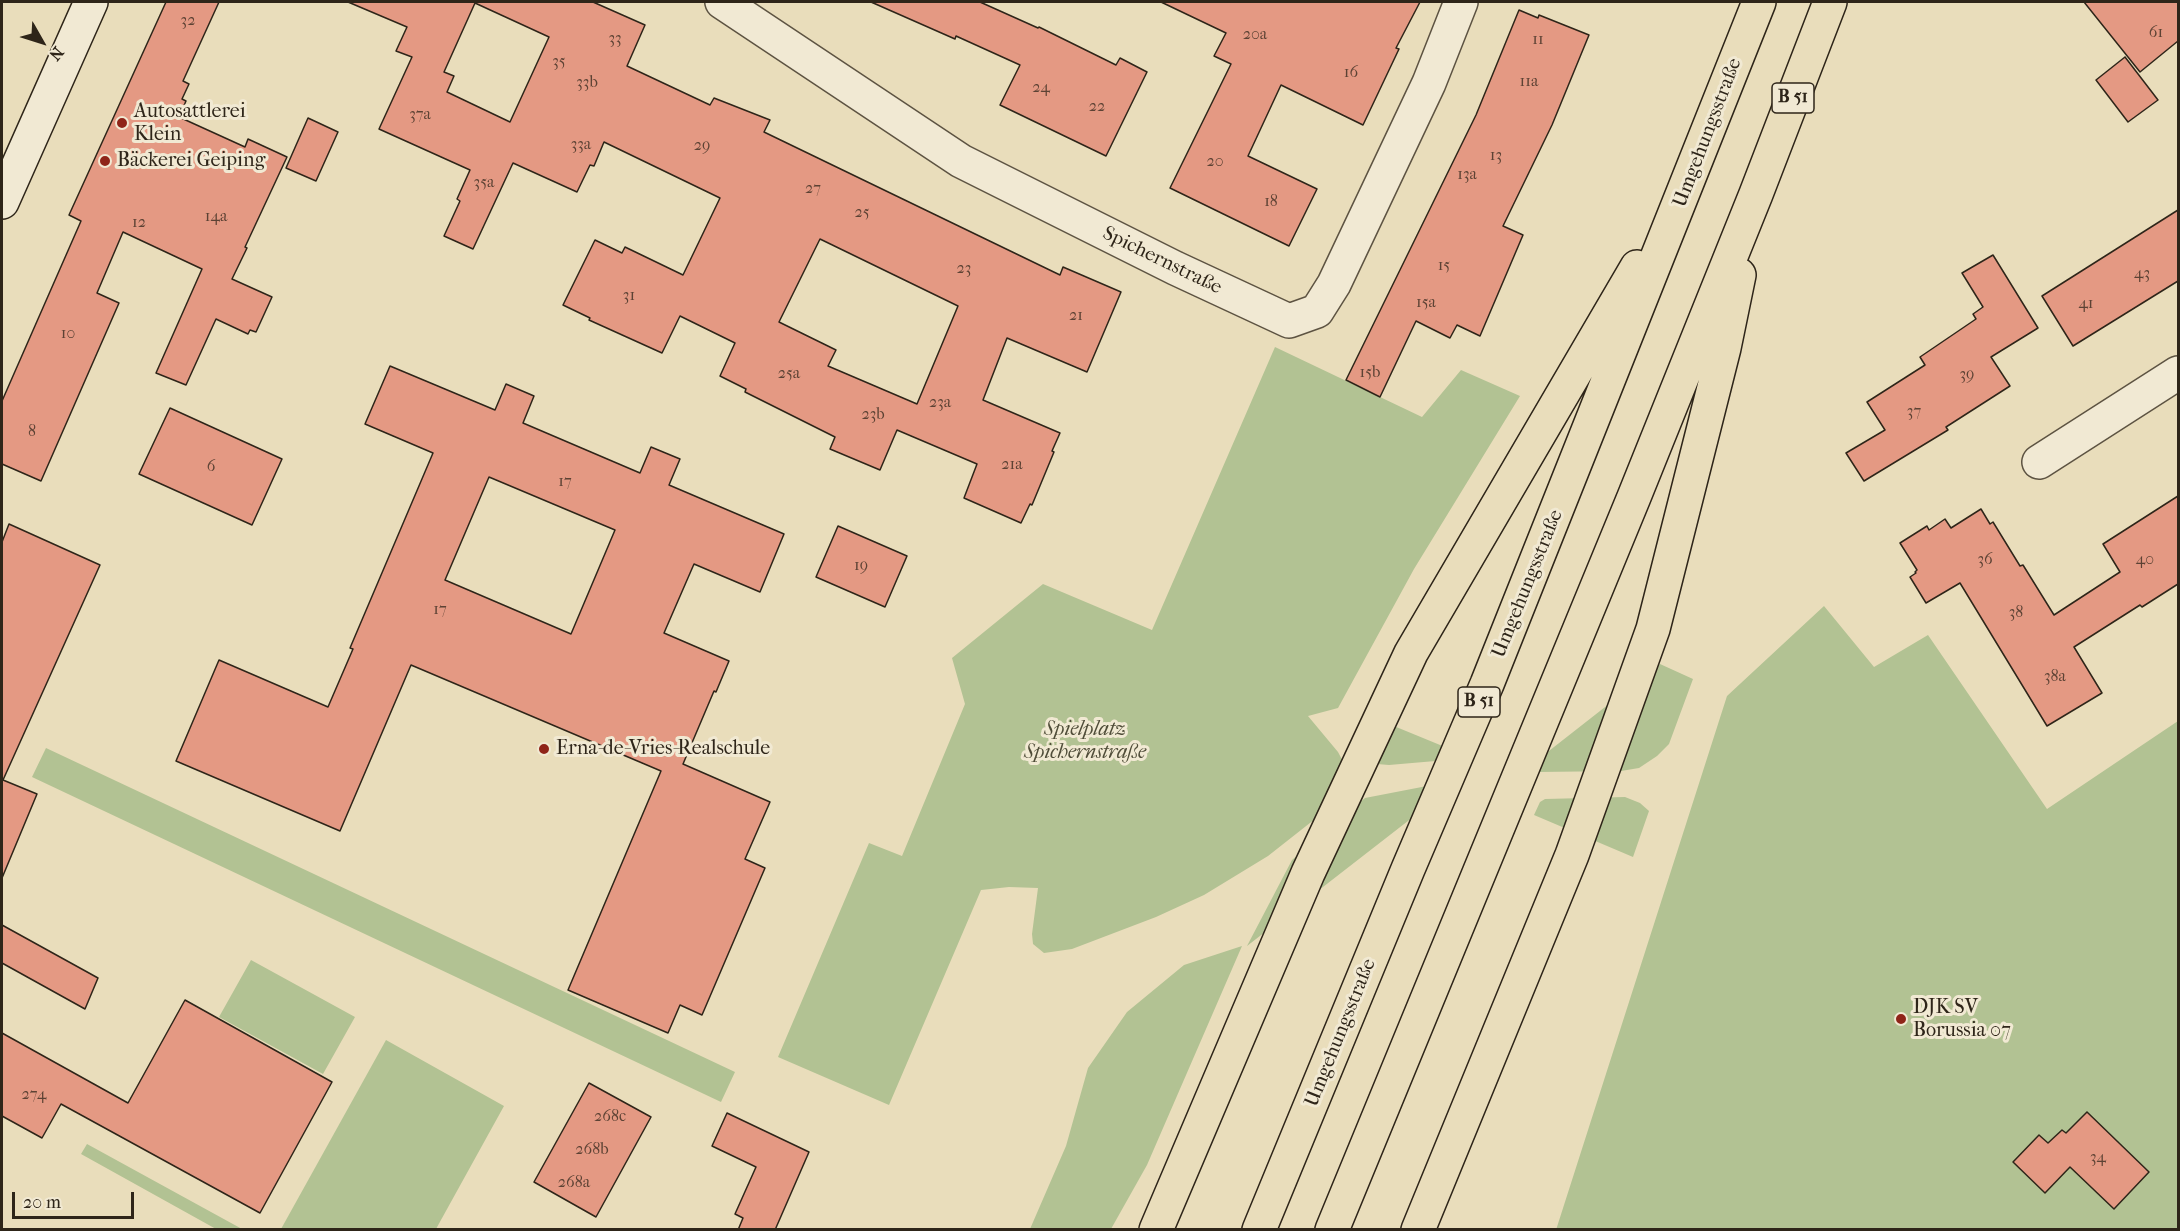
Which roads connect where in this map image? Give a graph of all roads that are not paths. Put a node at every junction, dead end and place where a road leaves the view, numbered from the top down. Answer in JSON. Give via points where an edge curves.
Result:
{"nodes":[{"id":1,"x":91,"y":2,"type":"edge"},
{"id":2,"x":722,"y":2,"type":"edge"},
{"id":3,"x":1461,"y":2,"type":"edge"},
{"id":4,"x":1759,"y":2,"type":"edge"},
{"id":5,"x":1830,"y":2,"type":"edge"},
{"id":6,"x":1693,"y":172,"type":"junction"},
{"id":7,"x":6,"y":180,"type":"edge"},
{"id":8,"x":1756,"y":194,"type":"junction"},
{"id":9,"x":2178,"y":373,"type":"edge"},
{"id":10,"x":2039,"y":462,"type":"dead end"},
{"id":11,"x":1156,"y":1230,"type":"edge"},
{"id":12,"x":1259,"y":1230,"type":"edge"},
{"id":13,"x":1332,"y":1230,"type":"edge"},
{"id":14,"x":1418,"y":1230,"type":"edge"}],
"edges":[{"from":1,"to":7,"type":"street"},
{"from":2,"to":3,"type":"street","name":"Spichernstraße","via":[[961,161],[1289,321],[1317,311],[1334,284],[1429,83]]},
{"from":4,"to":6,"type":"highway","name":"Umgehungsstraße","number":"B 51"},
{"from":5,"to":8,"type":"highway","number":"B 51"},
{"from":6,"to":11,"type":"highway","via":[[1411,653],[1308,873]]},
{"from":6,"to":12,"type":"highway","name":"Umgehungsstraße","number":"B 51","via":[[1487,684]]},
{"from":8,"to":13,"type":"highway","number":"B 51"},
{"from":8,"to":14,"type":"highway","via":[[1724,348],[1653,629],[1572,855]]},
{"from":9,"to":10,"type":"street"}]}
